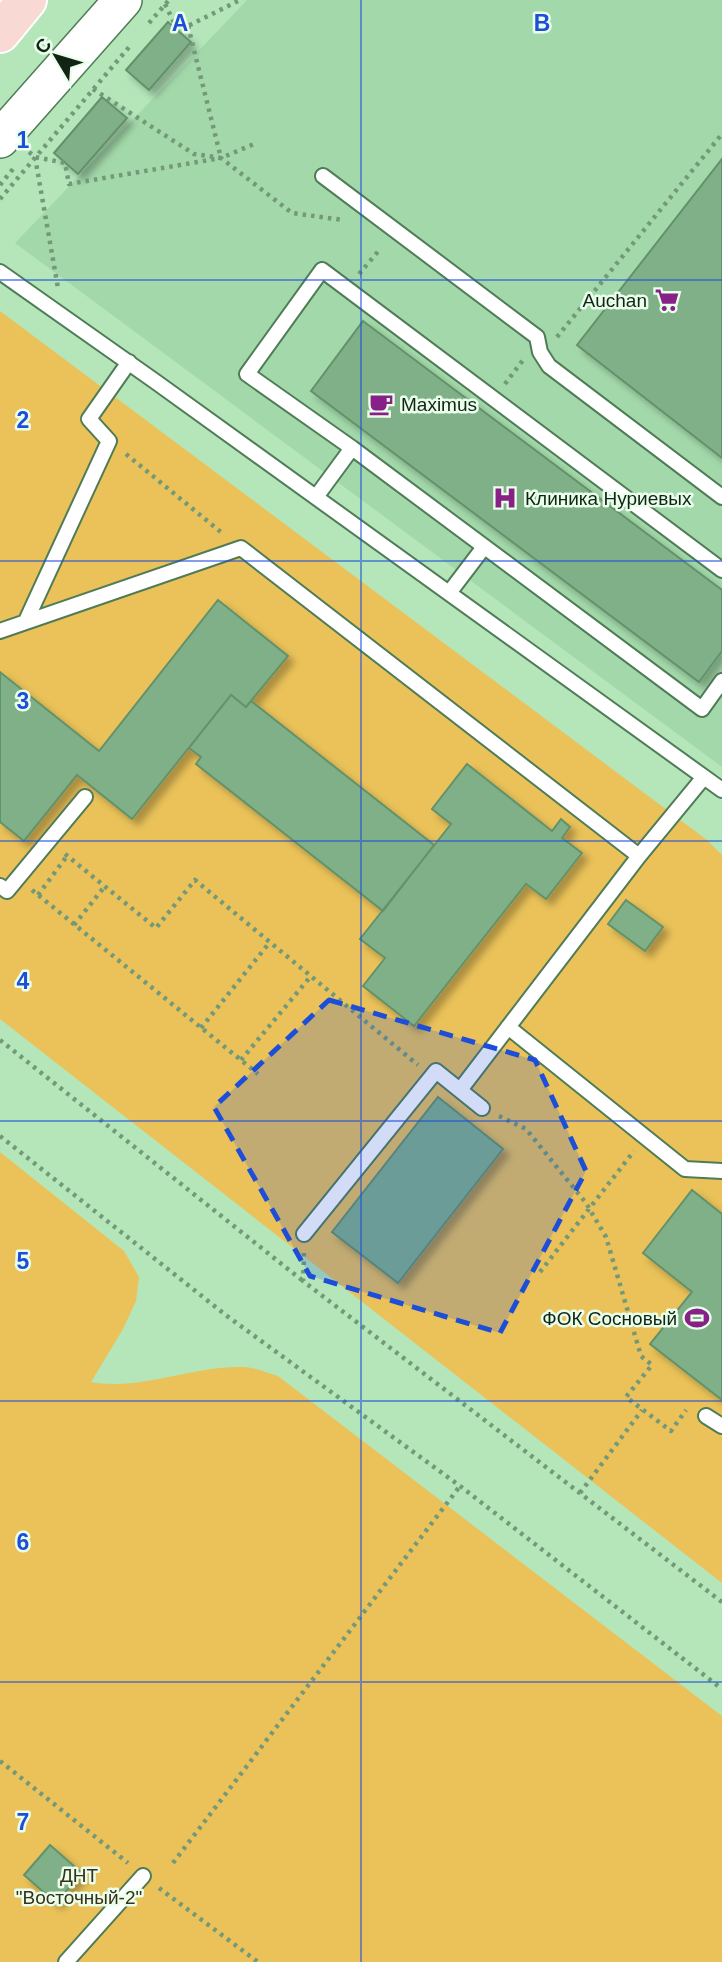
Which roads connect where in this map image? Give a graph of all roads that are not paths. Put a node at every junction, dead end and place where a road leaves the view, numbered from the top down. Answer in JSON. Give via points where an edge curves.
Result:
{"nodes":[{"id":1,"x":27,"y":0,"type":"edge"},
{"id":2,"x":135,"y":13,"type":"edge"},
{"id":3,"x":0,"y":33,"type":"edge"},
{"id":4,"x":14,"y":145,"type":"edge"},
{"id":5,"x":323,"y":176,"type":"dead end"},
{"id":6,"x":0,"y":271,"type":"edge"},
{"id":7,"x":129,"y":362,"type":"junction"},
{"id":8,"x":352,"y":448,"type":"junction"},
{"id":9,"x":316,"y":497,"type":"junction"},
{"id":10,"x":722,"y":497,"type":"edge"},
{"id":11,"x":484,"y":547,"type":"junction"},
{"id":12,"x":722,"y":570,"type":"edge"},
{"id":13,"x":449,"y":593,"type":"junction"},
{"id":14,"x":26,"y":621,"type":"junction"},
{"id":15,"x":0,"y":631,"type":"edge"},
{"id":16,"x":722,"y":681,"type":"edge"},
{"id":17,"x":704,"y":777,"type":"junction"},
{"id":18,"x":722,"y":790,"type":"edge"},
{"id":19,"x":85,"y":797,"type":"dead end"},
{"id":20,"x":639,"y":856,"type":"junction"},
{"id":21,"x":0,"y":886,"type":"edge"},
{"id":22,"x":508,"y":1027,"type":"junction"},
{"id":23,"x":460,"y":1090,"type":"junction"},
{"id":24,"x":482,"y":1108,"type":"road end"},
{"id":25,"x":722,"y":1171,"type":"edge"},
{"id":26,"x":304,"y":1234,"type":"road end"},
{"id":27,"x":706,"y":1416,"type":"road end"},
{"id":28,"x":722,"y":1426,"type":"edge"},
{"id":29,"x":143,"y":1876,"type":"dead end"},
{"id":30,"x":66,"y":1962,"type":"edge"}],
"edges":[{"from":1,"to":3,"type":"main road"},
{"from":2,"to":4,"type":"street"},
{"from":5,"to":10,"type":"lane","via":[[537,337],[549,366]]},
{"from":6,"to":7,"type":"lane"},
{"from":7,"to":9,"type":"lane"},
{"from":7,"to":14,"type":"lane","via":[[89,419],[109,441]]},
{"from":8,"to":9,"type":"lane"},
{"from":8,"to":11,"type":"lane"},
{"from":8,"to":12,"type":"lane","via":[[247,374],[322,270]]},
{"from":9,"to":13,"type":"lane"},
{"from":11,"to":13,"type":"lane"},
{"from":11,"to":16,"type":"lane","via":[[702,709]]},
{"from":13,"to":17,"type":"lane"},
{"from":14,"to":15,"type":"lane"},
{"from":14,"to":20,"type":"lane","via":[[242,548]]},
{"from":17,"to":18,"type":"lane"},
{"from":17,"to":20,"type":"lane"},
{"from":19,"to":21,"type":"lane","via":[[7,891]]},
{"from":20,"to":22,"type":"lane"},
{"from":22,"to":23,"type":"lane"},
{"from":22,"to":25,"type":"lane","via":[[685,1169]]},
{"from":23,"to":24,"type":"lane"},
{"from":23,"to":26,"type":"lane","via":[[436,1071]]},
{"from":27,"to":28,"type":"lane"},
{"from":29,"to":30,"type":"lane"}]}
